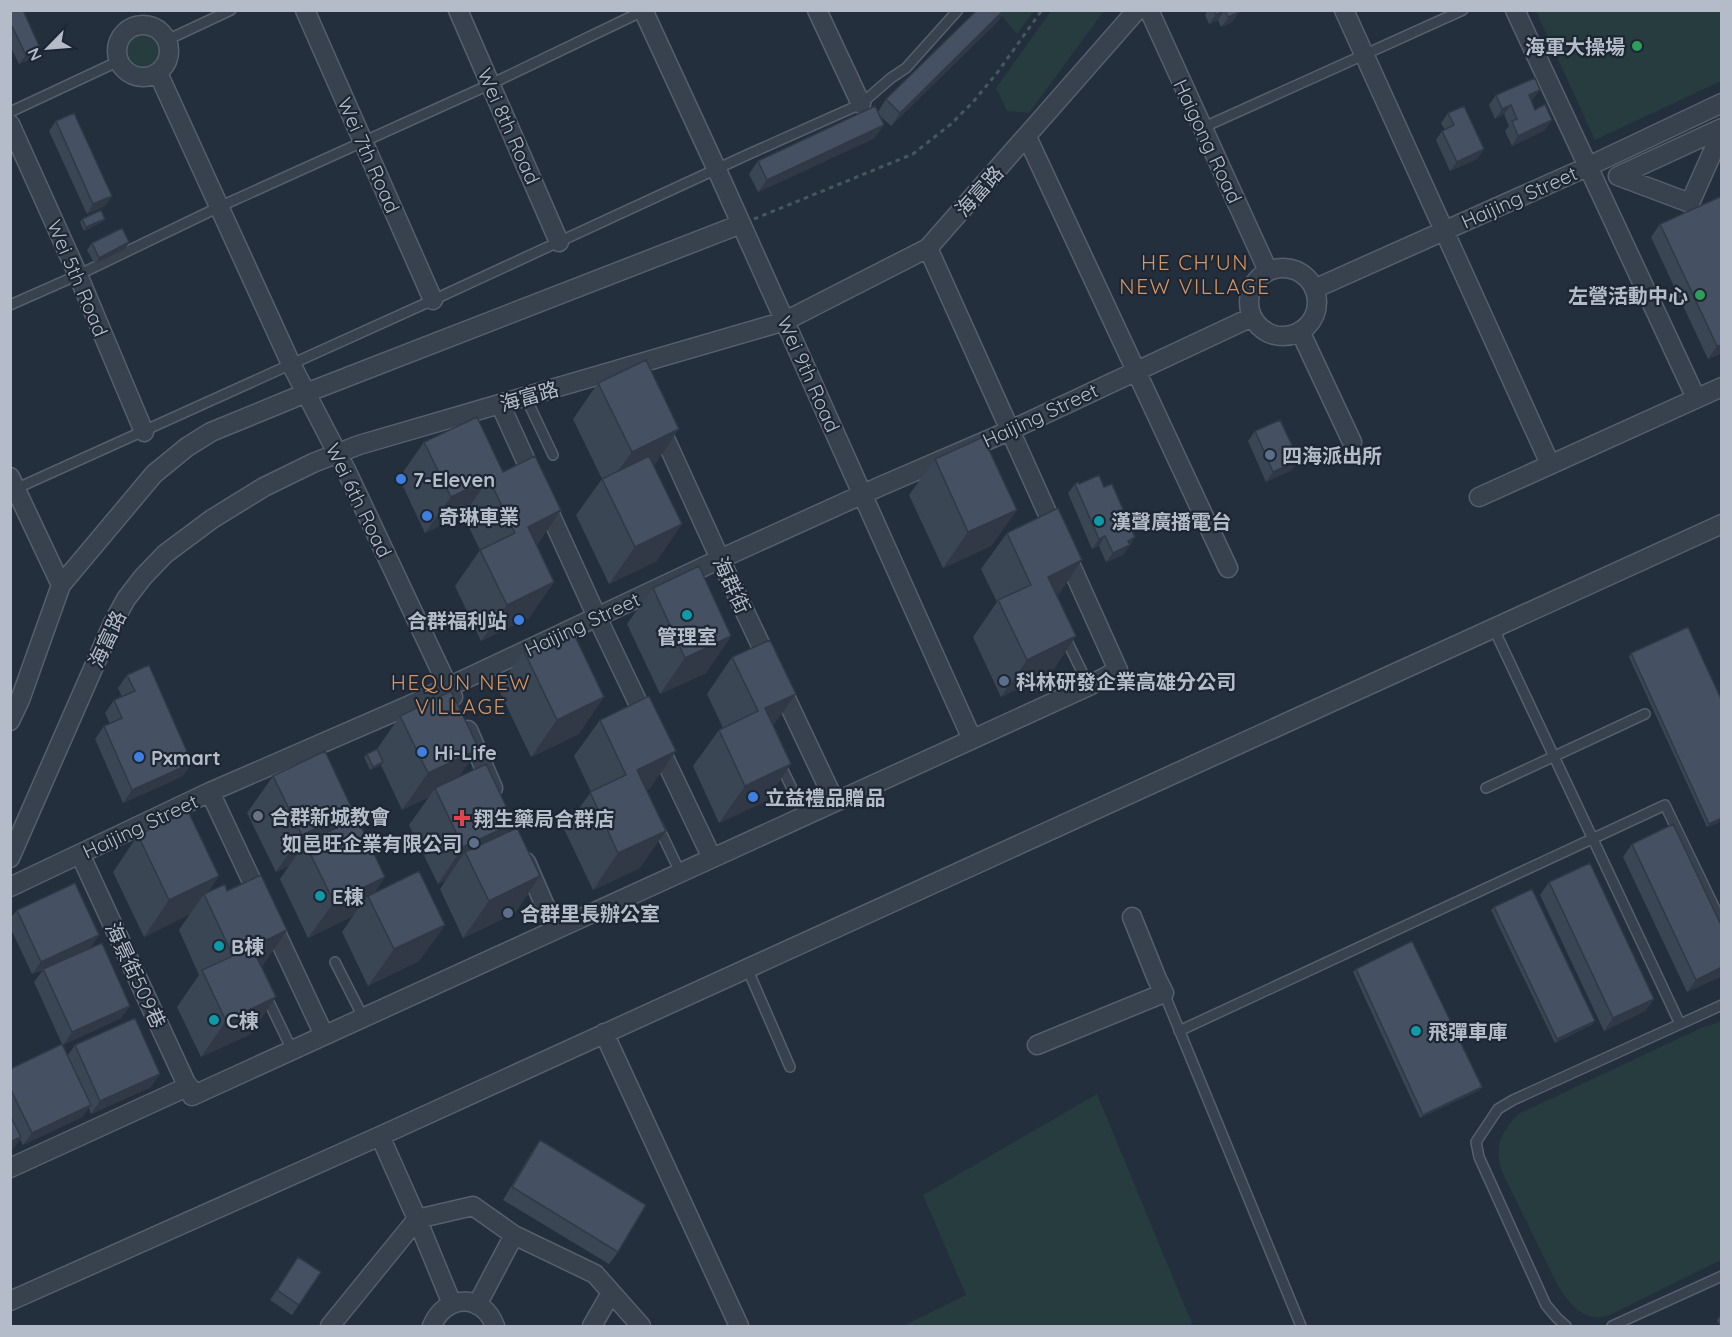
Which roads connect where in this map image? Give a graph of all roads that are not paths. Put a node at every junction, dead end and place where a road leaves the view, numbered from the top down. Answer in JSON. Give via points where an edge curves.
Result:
{"nodes":[{"id":1,"x":231,"y":10,"type":"edge"},
{"id":2,"x":305,"y":10,"type":"edge"},
{"id":3,"x":458,"y":10,"type":"edge"},
{"id":4,"x":817,"y":10,"type":"edge"},
{"id":5,"x":958,"y":10,"type":"edge"},
{"id":6,"x":1137,"y":10,"type":"edge"},
{"id":7,"x":1149,"y":10,"type":"edge"},
{"id":8,"x":1344,"y":10,"type":"edge"},
{"id":9,"x":1463,"y":10,"type":"edge"},
{"id":10,"x":1515,"y":10,"type":"edge"},
{"id":11,"x":644,"y":11,"type":"edge"},
{"id":12,"x":134,"y":18,"type":"edge"},
{"id":13,"x":167,"y":40,"type":"junction"},
{"id":14,"x":1364,"y":56,"type":"junction"},
{"id":15,"x":119,"y":62,"type":"junction"},
{"id":16,"x":158,"y":73,"type":"junction"},
{"id":17,"x":491,"y":84,"type":"junction"},
{"id":18,"x":1722,"y":103,"type":"edge"},
{"id":19,"x":861,"y":104,"type":"junction"},
{"id":20,"x":10,"y":112,"type":"edge"},
{"id":21,"x":10,"y":124,"type":"edge"},
{"id":22,"x":1202,"y":128,"type":"junction"},
{"id":23,"x":1722,"y":130,"type":"edge"},
{"id":24,"x":1027,"y":137,"type":"junction"},
{"id":25,"x":364,"y":143,"type":"junction"},
{"id":26,"x":717,"y":170,"type":"junction"},
{"id":27,"x":1603,"y":177,"type":"junction"},
{"id":28,"x":219,"y":207,"type":"junction"},
{"id":29,"x":741,"y":224,"type":"junction"},
{"id":30,"x":1444,"y":231,"type":"junction"},
{"id":31,"x":559,"y":242,"type":"junction"},
{"id":32,"x":928,"y":248,"type":"junction"},
{"id":33,"x":1268,"y":271,"type":"junction"},
{"id":34,"x":78,"y":275,"type":"junction"},
{"id":35,"x":1314,"y":289,"type":"junction"},
{"id":36,"x":433,"y":300,"type":"junction"},
{"id":37,"x":10,"y":305,"type":"edge"},
{"id":38,"x":1252,"y":317,"type":"junction"},
{"id":39,"x":785,"y":321,"type":"junction"},
{"id":40,"x":1300,"y":331,"type":"junction"},
{"id":41,"x":291,"y":364,"type":"junction"},
{"id":42,"x":1135,"y":371,"type":"junction"},
{"id":43,"x":1722,"y":387,"type":"edge"},
{"id":44,"x":306,"y":393,"type":"junction"},
{"id":45,"x":526,"y":398,"type":"junction"},
{"id":46,"x":1696,"y":398,"type":"junction"},
{"id":47,"x":500,"y":405,"type":"junction"},
{"id":48,"x":652,"y":409,"type":"edge"},
{"id":49,"x":1011,"y":430,"type":"junction"},
{"id":50,"x":144,"y":432,"type":"junction"},
{"id":51,"x":1352,"y":442,"type":"dead end"},
{"id":52,"x":337,"y":453,"type":"junction"},
{"id":53,"x":553,"y":455,"type":"dead end"},
{"id":54,"x":1550,"y":464,"type":"junction"},
{"id":55,"x":12,"y":486,"type":"edge"},
{"id":56,"x":862,"y":494,"type":"junction"},
{"id":57,"x":1479,"y":497,"type":"dead end"},
{"id":58,"x":1722,"y":524,"type":"edge"},
{"id":59,"x":720,"y":559,"type":"junction"},
{"id":60,"x":1228,"y":568,"type":"dead end"},
{"id":61,"x":61,"y":585,"type":"junction"},
{"id":62,"x":597,"y":617,"type":"junction"},
{"id":63,"x":1493,"y":627,"type":"junction"},
{"id":64,"x":1064,"y":635,"type":"edge"},
{"id":65,"x":1089,"y":686,"type":"junction"},
{"id":66,"x":448,"y":687,"type":"junction"},
{"id":67,"x":1645,"y":714,"type":"dead end"},
{"id":68,"x":10,"y":722,"type":"edge"},
{"id":69,"x":972,"y":739,"type":"junction"},
{"id":70,"x":1554,"y":756,"type":"junction"},
{"id":71,"x":778,"y":761,"type":"edge"},
{"id":72,"x":1486,"y":788,"type":"dead end"},
{"id":73,"x":210,"y":792,"type":"junction"},
{"id":74,"x":498,"y":800,"type":"edge"},
{"id":75,"x":835,"y":802,"type":"junction"},
{"id":76,"x":652,"y":815,"type":"edge"},
{"id":77,"x":805,"y":815,"type":"junction"},
{"id":78,"x":1593,"y":839,"type":"junction"},
{"id":79,"x":517,"y":843,"type":"edge"},
{"id":80,"x":80,"y":854,"type":"junction"},
{"id":81,"x":10,"y":858,"type":"edge"},
{"id":82,"x":712,"y":858,"type":"junction"},
{"id":83,"x":680,"y":872,"type":"junction"},
{"id":84,"x":10,"y":887,"type":"edge"},
{"id":85,"x":1132,"y":917,"type":"dead end"},
{"id":86,"x":1722,"y":923,"type":"edge"},
{"id":87,"x":555,"y":929,"type":"junction"},
{"id":88,"x":335,"y":962,"type":"dead end"},
{"id":89,"x":747,"y":968,"type":"junction"},
{"id":90,"x":1164,"y":993,"type":"junction"},
{"id":91,"x":268,"y":1000,"type":"edge"},
{"id":92,"x":1722,"y":1005,"type":"edge"},
{"id":93,"x":363,"y":1017,"type":"junction"},
{"id":94,"x":1680,"y":1024,"type":"junction"},
{"id":95,"x":1179,"y":1031,"type":"junction"},
{"id":96,"x":604,"y":1033,"type":"junction"},
{"id":97,"x":324,"y":1035,"type":"junction"},
{"id":98,"x":1037,"y":1044,"type":"dead end"},
{"id":99,"x":292,"y":1050,"type":"junction"},
{"id":100,"x":790,"y":1067,"type":"dead end"},
{"id":101,"x":190,"y":1091,"type":"junction"},
{"id":102,"x":380,"y":1136,"type":"junction"},
{"id":103,"x":10,"y":1168,"type":"edge"},
{"id":104,"x":417,"y":1219,"type":"junction"},
{"id":105,"x":514,"y":1235,"type":"junction"},
{"id":106,"x":1722,"y":1276,"type":"edge"},
{"id":107,"x":612,"y":1293,"type":"junction"},
{"id":108,"x":10,"y":1301,"type":"edge"},
{"id":109,"x":452,"y":1304,"type":"junction"},
{"id":110,"x":477,"y":1305,"type":"junction"},
{"id":111,"x":330,"y":1326,"type":"edge"},
{"id":112,"x":432,"y":1326,"type":"edge"},
{"id":113,"x":495,"y":1326,"type":"edge"},
{"id":114,"x":592,"y":1326,"type":"edge"},
{"id":115,"x":641,"y":1326,"type":"edge"},
{"id":116,"x":739,"y":1326,"type":"edge"},
{"id":117,"x":1301,"y":1326,"type":"edge"},
{"id":118,"x":1566,"y":1326,"type":"edge"},
{"id":119,"x":1612,"y":1326,"type":"edge"}],
"edges":[{"from":1,"to":13,"type":"lane"},
{"from":2,"to":25,"type":"street","name":"Wei 7th Road"},
{"from":3,"to":17,"type":"street","name":"Wei 8th Road"},
{"from":4,"to":19,"type":"street"},
{"from":5,"to":19,"type":"lane","via":[[906,68]]},
{"from":6,"to":24,"type":"street","name":"海富路"},
{"from":7,"to":22,"type":"street","name":"Haigong Road"},
{"from":8,"to":14,"type":"street"},
{"from":9,"to":14,"type":"lane"},
{"from":10,"to":27,"type":"street"},
{"from":11,"to":17,"type":"lane"},
{"from":11,"to":26,"type":"street","name":"Wei 9th Road"},
{"from":12,"to":13,"type":"street","via":[[161,32]]},
{"from":12,"to":15,"type":"street","via":[[120,38]]},
{"from":13,"to":16,"type":"street","via":[[168,61]]},
{"from":14,"to":22,"type":"lane"},
{"from":14,"to":30,"type":"street"},
{"from":15,"to":16,"type":"street","via":[[134,76]]},
{"from":15,"to":20,"type":"lane"},
{"from":16,"to":28,"type":"street","name":"Wei 6th Road"},
{"from":17,"to":25,"type":"lane"},
{"from":17,"to":31,"type":"street","name":"Wei 8th Road"},
{"from":18,"to":27,"type":"street","name":"Haijing Street"},
{"from":19,"to":26,"type":"lane"},
{"from":21,"to":34,"type":"street","name":"Wei 5th Road"},
{"from":22,"to":33,"type":"street","name":"Haigong Road"},
{"from":23,"to":27,"type":"street"},
{"from":23,"to":27,"type":"street","via":[[1690,203]]},
{"from":24,"to":32,"type":"street","name":"海富路"},
{"from":24,"to":42,"type":"street"},
{"from":25,"to":28,"type":"lane"},
{"from":25,"to":36,"type":"street","name":"Wei 7th Road"},
{"from":26,"to":29,"type":"street","name":"Wei 9th Road"},
{"from":26,"to":31,"type":"lane"},
{"from":27,"to":30,"type":"street","name":"Haijing Street"},
{"from":27,"to":46,"type":"street"},
{"from":28,"to":34,"type":"lane"},
{"from":28,"to":41,"type":"street","name":"Wei 6th Road"},
{"from":29,"to":39,"type":"street","name":"Wei 9th Road"},
{"from":29,"to":44,"type":"street"},
{"from":30,"to":35,"type":"street","name":"Haijing Street"},
{"from":30,"to":54,"type":"street"},
{"from":31,"to":36,"type":"lane"},
{"from":32,"to":39,"type":"street","name":"海富路"},
{"from":32,"to":49,"type":"street"},
{"from":33,"to":35,"type":"street","via":[[1290,268],[1308,279]]},
{"from":33,"to":38,"type":"street","via":[[1252,286]]},
{"from":34,"to":37,"type":"lane"},
{"from":34,"to":50,"type":"street","name":"Wei 5th Road"},
{"from":35,"to":40,"type":"street","via":[[1317,298],[1313,317]]},
{"from":36,"to":41,"type":"lane"},
{"from":38,"to":40,"type":"street","via":[[1268,333],[1290,336]]},
{"from":38,"to":42,"type":"street","name":"Haijing Street"},
{"from":39,"to":45,"type":"street","name":"海富路","via":[[635,371]]},
{"from":39,"to":56,"type":"street","name":"Wei 9th Road"},
{"from":40,"to":51,"type":"street"},
{"from":41,"to":44,"type":"street","name":"Wei 6th Road"},
{"from":41,"to":50,"type":"lane"},
{"from":42,"to":49,"type":"street","name":"Haijing Street"},
{"from":42,"to":60,"type":"street"},
{"from":43,"to":46,"type":"street"},
{"from":44,"to":52,"type":"street","name":"Wei 6th Road"},
{"from":44,"to":61,"type":"street","via":[[211,432],[188,447],[154,474]]},
{"from":45,"to":47,"type":"street","name":"海富路"},
{"from":45,"to":53,"type":"lane"},
{"from":46,"to":54,"type":"street"},
{"from":47,"to":52,"type":"street","name":"海富路","via":[[466,419]]},
{"from":47,"to":62,"type":"street"},
{"from":48,"to":59,"type":"street","name":"海群街"},
{"from":49,"to":56,"type":"street","name":"Haijing Street"},
{"from":49,"to":65,"type":"street","via":[[1118,670]]},
{"from":50,"to":55,"type":"lane"},
{"from":52,"to":66,"type":"street","name":"Wei 6th Road"},
{"from":52,"to":81,"type":"street","name":"海富路","via":[[264,487],[212,519],[165,554],[143,577],[113,623]]},
{"from":54,"to":57,"type":"street"},
{"from":55,"to":61,"type":"street"},
{"from":56,"to":59,"type":"street","name":"Haijing Street"},
{"from":56,"to":69,"type":"street","name":"Wei 9th Road"},
{"from":58,"to":63,"type":"street"},
{"from":59,"to":62,"type":"street","name":"Haijing Street"},
{"from":59,"to":75,"type":"street","name":"海群街"},
{"from":61,"to":68,"type":"street"},
{"from":62,"to":66,"type":"street","name":"Haijing Street"},
{"from":62,"to":82,"type":"street"},
{"from":63,"to":70,"type":"lane"},
{"from":63,"to":89,"type":"street"},
{"from":64,"to":65,"type":"lane"},
{"from":65,"to":69,"type":"street"},
{"from":66,"to":73,"type":"street","name":"Haijing Street"},
{"from":66,"to":74,"type":"street","name":"Wei 6th Road"},
{"from":67,"to":70,"type":"lane"},
{"from":69,"to":75,"type":"street"},
{"from":70,"to":72,"type":"lane"},
{"from":70,"to":78,"type":"lane"},
{"from":71,"to":77,"type":"lane"},
{"from":73,"to":80,"type":"street","name":"Haijing Street"},
{"from":73,"to":97,"type":"street"},
{"from":75,"to":77,"type":"street"},
{"from":76,"to":83,"type":"lane"},
{"from":77,"to":82,"type":"street"},
{"from":78,"to":86,"type":"lane","via":[[1665,805]]},
{"from":78,"to":94,"type":"lane"},
{"from":78,"to":95,"type":"lane"},
{"from":79,"to":87,"type":"street"},
{"from":80,"to":84,"type":"street","name":"Haijing Street"},
{"from":80,"to":101,"type":"street","name":"海景街509巷"},
{"from":82,"to":83,"type":"street"},
{"from":83,"to":87,"type":"street"},
{"from":85,"to":90,"type":"street"},
{"from":87,"to":93,"type":"street"},
{"from":88,"to":93,"type":"lane"},
{"from":89,"to":96,"type":"street"},
{"from":89,"to":100,"type":"lane"},
{"from":90,"to":95,"type":"lane"},
{"from":90,"to":98,"type":"street"},
{"from":91,"to":99,"type":"lane"},
{"from":92,"to":94,"type":"lane"},
{"from":93,"to":97,"type":"street"},
{"from":94,"to":118,"type":"lane","via":[[1513,1100],[1498,1109],[1476,1142],[1479,1157],[1546,1305]]},
{"from":95,"to":117,"type":"lane"},
{"from":96,"to":102,"type":"street"},
{"from":96,"to":116,"type":"street"},
{"from":97,"to":99,"type":"street"},
{"from":99,"to":101,"type":"street"},
{"from":101,"to":103,"type":"street"},
{"from":102,"to":104,"type":"street"},
{"from":102,"to":108,"type":"street"},
{"from":104,"to":105,"type":"street","via":[[473,1206]]},
{"from":104,"to":109,"type":"street"},
{"from":104,"to":111,"type":"street"},
{"from":105,"to":107,"type":"street","via":[[595,1274]]},
{"from":105,"to":110,"type":"street"},
{"from":106,"to":119,"type":"lane"},
{"from":107,"to":114,"type":"street"},
{"from":107,"to":115,"type":"street"},
{"from":109,"to":110,"type":"street"},
{"from":109,"to":112,"type":"street","via":[[442,1310]]},
{"from":110,"to":113,"type":"street","via":[[486,1310]]}]}
